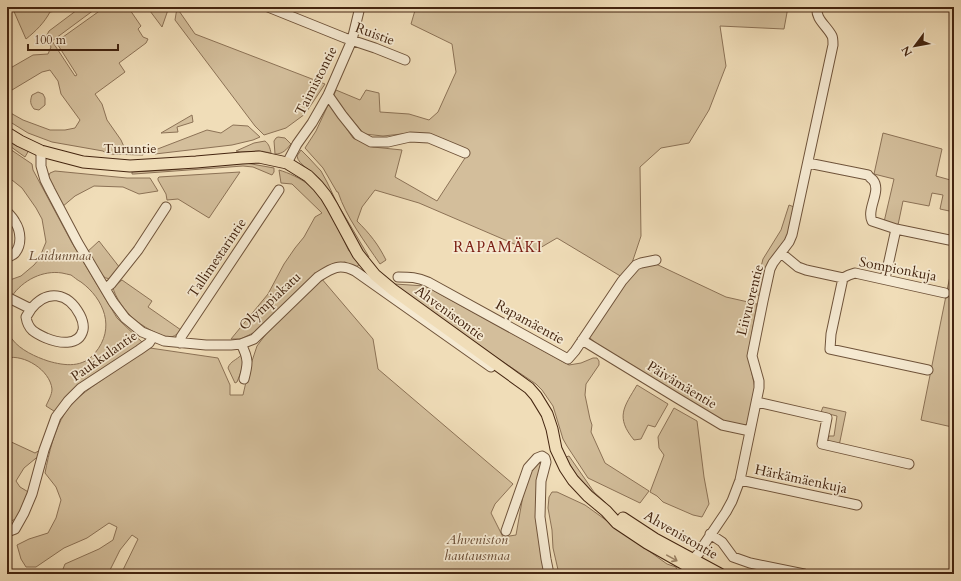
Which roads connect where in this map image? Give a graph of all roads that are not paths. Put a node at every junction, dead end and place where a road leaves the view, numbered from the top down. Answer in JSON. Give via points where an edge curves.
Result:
{"nodes":[{"id":1,"x":268,"y":7,"type":"edge"},
{"id":2,"x":360,"y":7,"type":"edge"},
{"id":3,"x":817,"y":7,"type":"edge"},
{"id":4,"x":352,"y":40,"type":"junction"},
{"id":5,"x":405,"y":60,"type":"dead end"},
{"id":6,"x":328,"y":95,"type":"junction"},
{"id":7,"x":7,"y":133,"type":"edge"},
{"id":8,"x":41,"y":151,"type":"junction"},
{"id":9,"x":465,"y":153,"type":"dead end"},
{"id":10,"x":259,"y":157,"type":"joint"},
{"id":11,"x":808,"y":162,"type":"junction"},
{"id":12,"x":287,"y":163,"type":"junction"},
{"id":13,"x":279,"y":190,"type":"dead end"},
{"id":14,"x":166,"y":207,"type":"dead end"},
{"id":15,"x":7,"y":212,"type":"edge"},
{"id":16,"x":896,"y":228,"type":"junction"},
{"id":17,"x":954,"y":241,"type":"edge"},
{"id":18,"x":781,"y":253,"type":"junction"},
{"id":19,"x":7,"y":258,"type":"edge"},
{"id":20,"x":656,"y":260,"type":"dead end"},
{"id":21,"x":398,"y":277,"type":"dead end"},
{"id":22,"x":843,"y":278,"type":"junction"},
{"id":23,"x":885,"y":279,"type":"junction"},
{"id":24,"x":106,"y":288,"type":"junction"},
{"id":25,"x":945,"y":293,"type":"dead end"},
{"id":26,"x":7,"y":297,"type":"edge"},
{"id":27,"x":30,"y":309,"type":"junction"},
{"id":28,"x":153,"y":337,"type":"junction"},
{"id":29,"x":582,"y":340,"type":"junction"},
{"id":30,"x":180,"y":343,"type":"junction"},
{"id":31,"x":241,"y":344,"type":"junction"},
{"id":32,"x":491,"y":367,"type":"dead end"},
{"id":33,"x":928,"y":370,"type":"dead end"},
{"id":34,"x":244,"y":379,"type":"dead end"},
{"id":35,"x":757,"y":402,"type":"junction"},
{"id":36,"x":750,"y":431,"type":"junction"},
{"id":37,"x":909,"y":464,"type":"dead end"},
{"id":38,"x":740,"y":480,"type":"junction"},
{"id":39,"x":857,"y":505,"type":"dead end"},
{"id":40,"x":11,"y":530,"type":"edge"},
{"id":41,"x":506,"y":531,"type":"dead end"},
{"id":42,"x":710,"y":534,"type":"junction"},
{"id":43,"x":696,"y":567,"type":"edge"},
{"id":44,"x":548,"y":574,"type":"edge"},
{"id":45,"x":720,"y":574,"type":"edge"},
{"id":46,"x":804,"y":574,"type":"edge"}],
"edges":[{"from":1,"to":4,"type":"street","name":"Ruistie"},
{"from":2,"to":4,"type":"street","name":"Taimistontie"},
{"from":3,"to":11,"type":"street","name":"Liivuorentie","via":[[818,16],[832,36],[833,45]]},
{"from":4,"to":5,"type":"street","name":"Ruistie"},
{"from":4,"to":6,"type":"street","name":"Taimistontie"},
{"from":6,"to":9,"type":"street","via":[[358,135],[371,142],[388,142],[410,137],[429,138]]},
{"from":6,"to":12,"type":"street","name":"Taimistontie"},
{"from":7,"to":8,"type":"main road","name":"Turuntie"},
{"from":8,"to":10,"type":"main road","name":"Turuntie","via":[[83,162],[122,165]]},
{"from":8,"to":24,"type":"street","name":"Olympiakatu","via":[[41,166],[48,185],[78,243]]},
{"from":10,"to":12,"type":"main road","name":"Ahvenistontie"},
{"from":11,"to":16,"type":"street","via":[[868,175],[874,180],[876,188],[870,217],[872,221]]},
{"from":11,"to":18,"type":"street","name":"Liivuorentie","via":[[792,235]]},
{"from":12,"to":43,"type":"main road","name":"Ahvenistontie","via":[[308,176],[326,196],[358,254],[375,275],[392,290],[529,388],[547,414],[556,449],[565,468],[588,496],[617,523],[647,544]]},
{"from":13,"to":30,"type":"street","name":"Tallimestarintie","via":[[181,337]]},
{"from":14,"to":24,"type":"street","via":[[138,250]]},
{"from":15,"to":19,"type":"street","via":[[15,222],[20,238],[17,251]]},
{"from":16,"to":17,"type":"street"},
{"from":16,"to":23,"type":"street"},
{"from":18,"to":22,"type":"street","name":"Sompionkuja","via":[[806,270]]},
{"from":18,"to":35,"type":"street","name":"Liivuorentie","via":[[770,270],[752,352],[760,384]]},
{"from":20,"to":29,"type":"street","name":"Rapamäentie","via":[[636,265],[622,281]]},
{"from":21,"to":29,"type":"street","name":"Rapamäentie","via":[[417,277],[428,282],[568,360]]},
{"from":22,"to":23,"type":"street","name":"Sompionkuja","via":[[855,273]]},
{"from":22,"to":33,"type":"street","via":[[830,349]]},
{"from":23,"to":25,"type":"street","name":"Sompionkuja"},
{"from":24,"to":28,"type":"street","name":"Olympiakatu","via":[[125,318],[142,332]]},
{"from":26,"to":27,"type":"street"},
{"from":27,"to":27,"type":"street","via":[[26,317],[29,327],[48,338],[72,342],[82,333],[77,309],[66,299],[51,296],[40,300]]},
{"from":28,"to":30,"type":"street","name":"Olympiakatu"},
{"from":28,"to":40,"type":"street","name":"Paukkulantie","via":[[149,343],[75,393],[61,410],[44,450],[32,494],[24,513]]},
{"from":29,"to":36,"type":"street","name":"Päivämäentie","via":[[722,425]]},
{"from":30,"to":31,"type":"street","name":"Olympiakatu"},
{"from":31,"to":32,"type":"street","name":"Olympiakatu","via":[[254,339],[318,276],[329,270],[347,267]]},
{"from":31,"to":34,"type":"street","via":[[248,362]]},
{"from":35,"to":36,"type":"street","name":"Liivuorentie"},
{"from":35,"to":37,"type":"street","via":[[827,418],[822,444]]},
{"from":36,"to":38,"type":"street","name":"Liivuorentie"},
{"from":38,"to":39,"type":"street","name":"Härkämäenkuja"},
{"from":38,"to":42,"type":"street","name":"Liivuorentie","via":[[726,512]]},
{"from":41,"to":44,"type":"street","via":[[528,468],[537,458],[543,456],[546,462],[541,481],[540,517]]},
{"from":42,"to":43,"type":"street","name":"Liivuorentie","via":[[701,548]]},
{"from":42,"to":46,"type":"street","via":[[722,542],[733,557]]},
{"from":43,"to":45,"type":"main road","name":"Ahvenistontie"}]}
